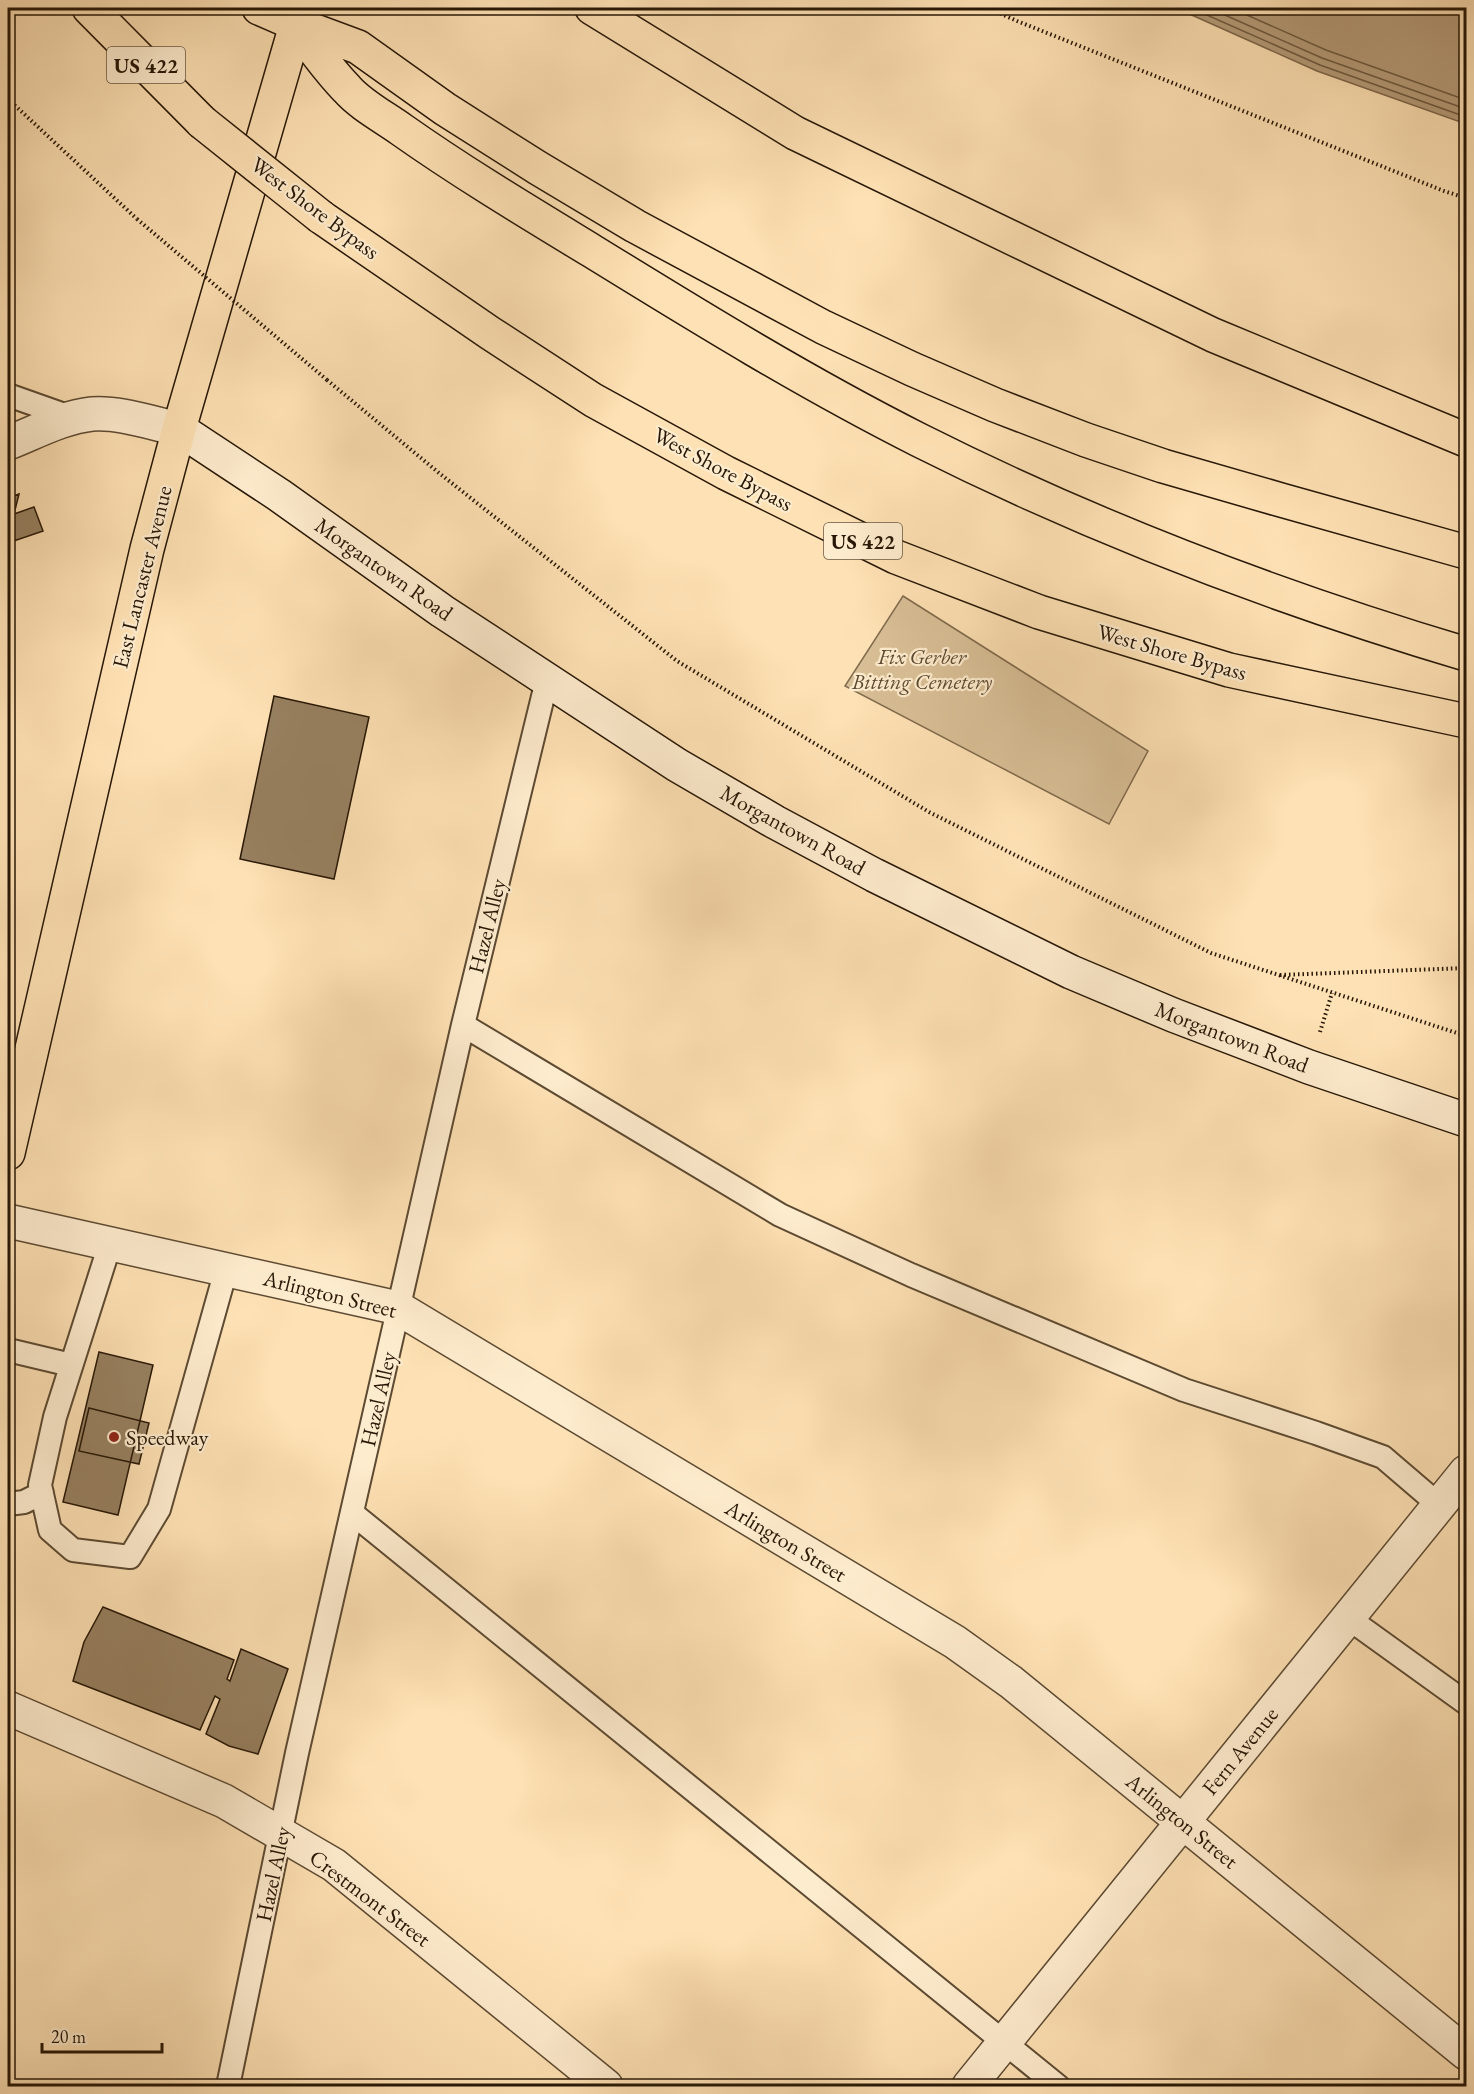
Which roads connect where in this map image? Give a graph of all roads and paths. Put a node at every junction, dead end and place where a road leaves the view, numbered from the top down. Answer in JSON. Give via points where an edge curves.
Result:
{"nodes":[{"id":1,"x":89,"y":8,"type":"edge"},
{"id":2,"x":259,"y":8,"type":"edge"},
{"id":3,"x":592,"y":8,"type":"edge"},
{"id":4,"x":988,"y":8,"type":"edge"},
{"id":5,"x":294,"y":13,"type":"edge"},
{"id":6,"x":8,"y":99,"type":"edge"},
{"id":7,"x":1467,"y":198,"type":"edge"},
{"id":8,"x":8,"y":395,"type":"edge"},
{"id":9,"x":73,"y":418,"type":"junction"},
{"id":10,"x":179,"y":429,"type":"junction"},
{"id":11,"x":1467,"y":440,"type":"edge"},
{"id":12,"x":8,"y":443,"type":"edge"},
{"id":13,"x":1467,"y":552,"type":"edge"},
{"id":14,"x":1467,"y":654,"type":"edge"},
{"id":15,"x":547,"y":680,"type":"junction"},
{"id":16,"x":1467,"y":721,"type":"edge"},
{"id":17,"x":1467,"y":968,"type":"edge"},
{"id":18,"x":1276,"y":975,"type":"junction"},
{"id":19,"x":463,"y":1025,"type":"junction"},
{"id":20,"x":1467,"y":1036,"type":"edge"},
{"id":21,"x":1467,"y":1120,"type":"edge"},
{"id":22,"x":8,"y":1153,"type":"edge"},
{"id":23,"x":8,"y":1221,"type":"edge"},
{"id":24,"x":110,"y":1244,"type":"junction"},
{"id":25,"x":226,"y":1270,"type":"junction"},
{"id":26,"x":398,"y":1308,"type":"junction"},
{"id":27,"x":8,"y":1350,"type":"edge"},
{"id":28,"x":71,"y":1365,"type":"junction"},
{"id":29,"x":1467,"y":1472,"type":"edge"},
{"id":30,"x":42,"y":1493,"type":"junction"},
{"id":31,"x":8,"y":1504,"type":"edge"},
{"id":32,"x":1439,"y":1505,"type":"junction"},
{"id":33,"x":352,"y":1514,"type":"junction"},
{"id":34,"x":1348,"y":1618,"type":"junction"},
{"id":35,"x":1467,"y":1703,"type":"edge"},
{"id":36,"x":8,"y":1708,"type":"edge"},
{"id":37,"x":1183,"y":1822,"type":"junction"},
{"id":38,"x":281,"y":1834,"type":"junction"},
{"id":39,"x":1005,"y":2043,"type":"junction"},
{"id":40,"x":1467,"y":2053,"type":"edge"},
{"id":41,"x":228,"y":2086,"type":"edge"},
{"id":42,"x":606,"y":2086,"type":"edge"},
{"id":43,"x":969,"y":2086,"type":"edge"},
{"id":44,"x":1059,"y":2086,"type":"edge"}],
"edges":[{"from":1,"to":16,"type":"main road","name":"West Shore Bypass","number":"US 422","bridge":true,"via":[[202,122],[321,217],[593,400],[726,473],[896,557],[1039,612],[1229,670]]},
{"from":2,"to":5,"type":"main road"},
{"from":3,"to":11,"type":"main road","via":[[795,133],[1213,335]]},
{"from":4,"to":7,"type":"path"},
{"from":5,"to":10,"type":"main road","name":"East Lancaster Avenue"},
{"from":5,"to":13,"type":"main road","via":[[358,46],[473,127],[635,226],[791,310],[912,369],[995,405],[1163,466]]},
{"from":5,"to":14,"type":"main road","via":[[349,92],[495,192],[822,388],[927,444],[1101,525],[1298,600]]},
{"from":6,"to":18,"type":"path","bridge":true,"via":[[137,219],[327,380],[677,661],[930,812],[1211,953]]},
{"from":8,"to":9,"type":"lane"},
{"from":9,"to":10,"type":"street","via":[[113,415]]},
{"from":9,"to":12,"type":"street"},
{"from":10,"to":15,"type":"street","name":"Morgantown Road"},
{"from":10,"to":22,"type":"main road","name":"East Lancaster Avenue","via":[[147,549]]},
{"from":15,"to":19,"type":"lane","name":"Hazel Alley"},
{"from":15,"to":21,"type":"street","name":"Morgantown Road","via":[[677,765],[775,822],[1071,972],[1309,1067]]},
{"from":17,"to":18,"type":"path"},
{"from":18,"to":20,"type":"path"},
{"from":19,"to":26,"type":"lane","name":"Hazel Alley"},
{"from":19,"to":32,"type":"lane","via":[[780,1215],[1184,1390],[1383,1457]]},
{"from":23,"to":24,"type":"street","name":"Arlington Street"},
{"from":24,"to":25,"type":"street","name":"Arlington Street"},
{"from":24,"to":28,"type":"lane"},
{"from":25,"to":26,"type":"street","name":"Arlington Street"},
{"from":25,"to":30,"type":"lane","via":[[159,1509],[130,1557],[73,1550],[50,1530]]},
{"from":26,"to":33,"type":"lane","name":"Hazel Alley"},
{"from":26,"to":37,"type":"street","name":"Arlington Street","via":[[955,1642],[1011,1682]]},
{"from":27,"to":28,"type":"lane"},
{"from":28,"to":30,"type":"lane","via":[[55,1417],[40,1485]]},
{"from":29,"to":32,"type":"street","name":"Fern Avenue"},
{"from":30,"to":31,"type":"lane","via":[[24,1502]]},
{"from":32,"to":34,"type":"street","name":"Fern Avenue"},
{"from":33,"to":38,"type":"lane","name":"Hazel Alley"},
{"from":33,"to":39,"type":"lane"},
{"from":34,"to":35,"type":"lane"},
{"from":34,"to":37,"type":"street","name":"Fern Avenue"},
{"from":36,"to":38,"type":"street","name":"Crestmont Street","via":[[224,1802]]},
{"from":37,"to":39,"type":"street","name":"Fern Avenue"},
{"from":37,"to":40,"type":"street","name":"Arlington Street"},
{"from":38,"to":41,"type":"lane","name":"Hazel Alley"},
{"from":38,"to":42,"type":"street","name":"Crestmont Street","via":[[334,1865]]},
{"from":39,"to":43,"type":"street","name":"Fern Avenue"},
{"from":39,"to":44,"type":"lane"}]}
